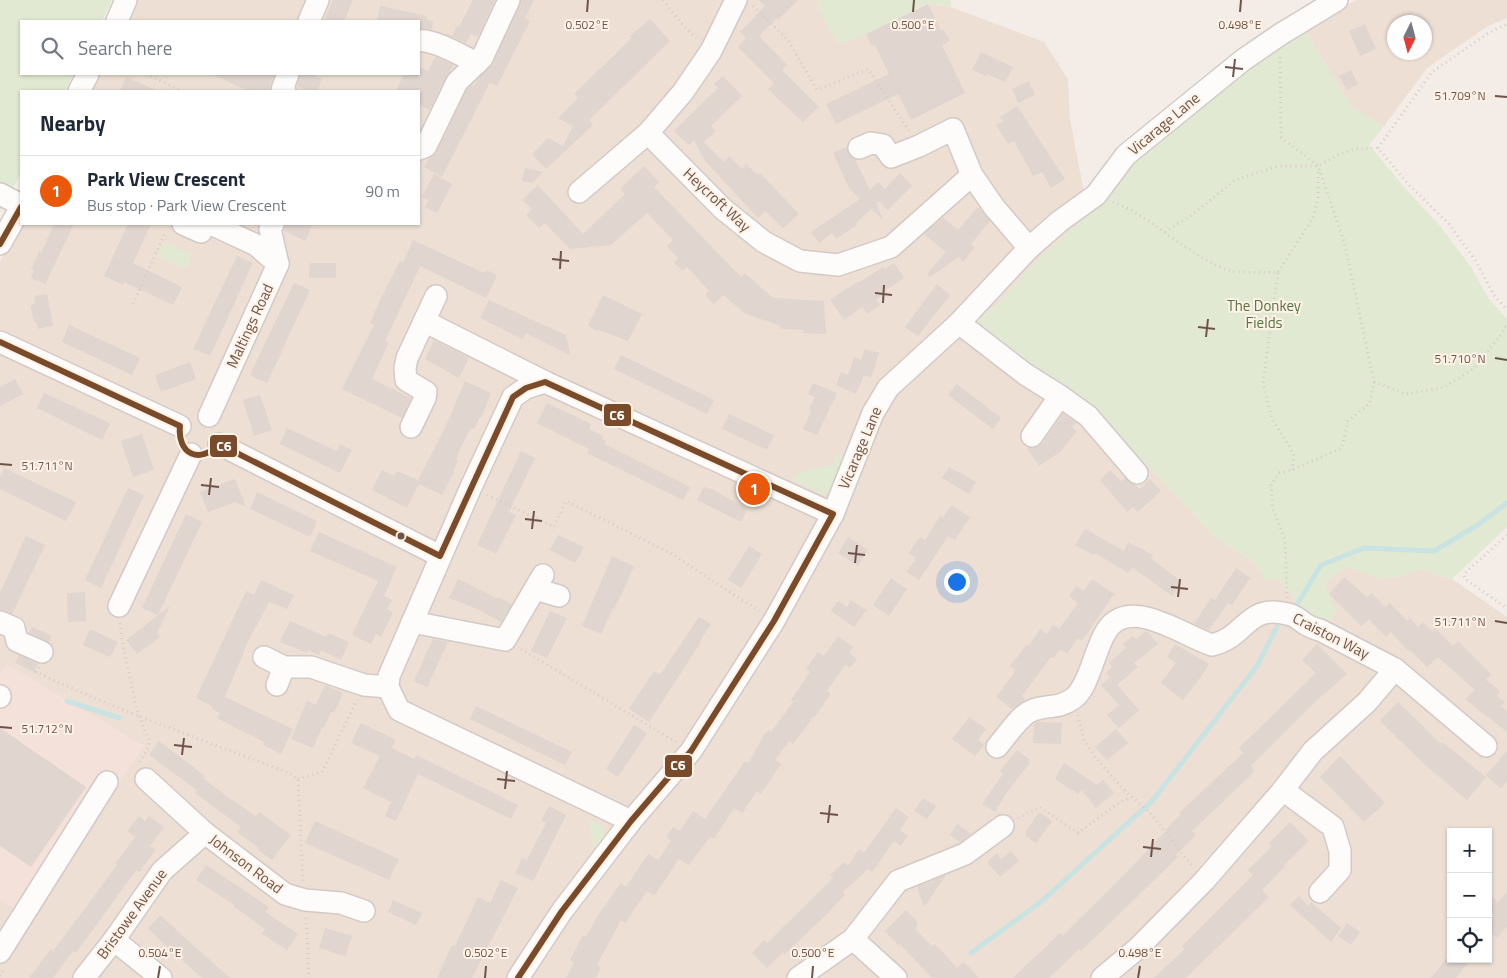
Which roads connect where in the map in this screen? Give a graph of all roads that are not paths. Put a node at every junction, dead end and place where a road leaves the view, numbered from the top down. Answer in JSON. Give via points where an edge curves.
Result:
{"nodes":[{"id":1,"x":126,"y":0,"type":"edge"},
{"id":2,"x":318,"y":0,"type":"edge"},
{"id":3,"x":509,"y":0,"type":"edge"},
{"id":4,"x":736,"y":0,"type":"edge"},
{"id":5,"x":1337,"y":0,"type":"edge"},
{"id":6,"x":117,"y":20,"type":"edge"},
{"id":7,"x":309,"y":20,"type":"edge"},
{"id":8,"x":420,"y":42,"type":"edge"},
{"id":9,"x":477,"y":63,"type":"junction"},
{"id":10,"x":87,"y":75,"type":"edge"},
{"id":11,"x":80,"y":90,"type":"edge"},
{"id":12,"x":648,"y":133,"type":"junction"},
{"id":13,"x":859,"y":148,"type":"dead end"},
{"id":14,"x":420,"y":149,"type":"edge"},
{"id":15,"x":972,"y":175,"type":"junction"},
{"id":16,"x":578,"y":192,"type":"dead end"},
{"id":17,"x":0,"y":194,"type":"edge"},
{"id":18,"x":20,"y":205,"type":"edge"},
{"id":19,"x":20,"y":208,"type":"edge"},
{"id":20,"x":185,"y":225,"type":"edge"},
{"id":21,"x":204,"y":225,"type":"edge"},
{"id":22,"x":213,"y":225,"type":"edge"},
{"id":23,"x":272,"y":225,"type":"edge"},
{"id":24,"x":0,"y":244,"type":"edge"},
{"id":25,"x":1029,"y":248,"type":"junction"},
{"id":26,"x":278,"y":264,"type":"junction"},
{"id":27,"x":436,"y":296,"type":"dead end"},
{"id":28,"x":424,"y":321,"type":"junction"},
{"id":29,"x":959,"y":323,"type":"junction"},
{"id":30,"x":0,"y":342,"type":"edge"},
{"id":31,"x":545,"y":382,"type":"junction"},
{"id":32,"x":1060,"y":396,"type":"junction"},
{"id":33,"x":209,"y":416,"type":"junction"},
{"id":34,"x":180,"y":426,"type":"junction"},
{"id":35,"x":411,"y":427,"type":"dead end"},
{"id":36,"x":1032,"y":436,"type":"dead end"},
{"id":37,"x":219,"y":444,"type":"junction"},
{"id":38,"x":191,"y":454,"type":"junction"},
{"id":39,"x":1137,"y":473,"type":"dead end"},
{"id":40,"x":833,"y":514,"type":"junction"},
{"id":41,"x":440,"y":556,"type":"junction"},
{"id":42,"x":559,"y":596,"type":"dead end"},
{"id":43,"x":120,"y":615,"type":"road end"},
{"id":44,"x":0,"y":622,"type":"edge"},
{"id":45,"x":412,"y":622,"type":"junction"},
{"id":46,"x":42,"y":652,"type":"road end"},
{"id":47,"x":264,"y":657,"type":"dead end"},
{"id":48,"x":1395,"y":669,"type":"junction"},
{"id":49,"x":388,"y":687,"type":"junction"},
{"id":50,"x":1486,"y":746,"type":"dead end"},
{"id":51,"x":997,"y":747,"type":"dead end"},
{"id":52,"x":146,"y":779,"type":"dead end"},
{"id":53,"x":107,"y":782,"type":"dead end"},
{"id":54,"x":1283,"y":790,"type":"junction"},
{"id":55,"x":631,"y":821,"type":"junction"},
{"id":56,"x":1003,"y":826,"type":"road end"},
{"id":57,"x":205,"y":833,"type":"junction"},
{"id":58,"x":1320,"y":892,"type":"dead end"},
{"id":59,"x":364,"y":911,"type":"dead end"},
{"id":60,"x":853,"y":939,"type":"junction"},
{"id":61,"x":114,"y":940,"type":"junction"},
{"id":62,"x":0,"y":952,"type":"edge"},
{"id":63,"x":84,"y":978,"type":"edge"},
{"id":64,"x":161,"y":978,"type":"edge"},
{"id":65,"x":518,"y":978,"type":"edge"},
{"id":66,"x":798,"y":978,"type":"edge"},
{"id":67,"x":896,"y":978,"type":"edge"},
{"id":68,"x":1102,"y":978,"type":"edge"}],
"edges":[{"from":1,"to":6,"type":"street"},
{"from":2,"to":7,"type":"street"},
{"from":3,"to":9,"type":"street"},
{"from":4,"to":12,"type":"street","via":[[704,44],[683,92]]},
{"from":5,"to":25,"type":"street","name":"Vicarage Lane","via":[[1242,60],[1126,155],[1096,195]]},
{"from":8,"to":9,"type":"street","via":[[439,46]]},
{"from":9,"to":14,"type":"street","via":[[457,82],[426,146]]},
{"from":10,"to":11,"type":"street"},
{"from":12,"to":15,"type":"street","name":"Heycroft Way","via":[[723,210],[764,242],[800,261],[838,265],[891,247]]},
{"from":12,"to":16,"type":"street"},
{"from":13,"to":15,"type":"street","via":[[871,143],[883,145],[891,157],[953,130]]},
{"from":15,"to":25,"type":"street"},
{"from":17,"to":18,"type":"street"},
{"from":19,"to":24,"type":"street"},
{"from":20,"to":21,"type":"street","via":[[201,232]]},
{"from":22,"to":26,"type":"street","via":[[256,245]]},
{"from":23,"to":26,"type":"street","via":[[270,229]]},
{"from":25,"to":29,"type":"street","name":"Vicarage Lane"},
{"from":26,"to":33,"type":"street","name":"Maltings Road"},
{"from":27,"to":28,"type":"street"},
{"from":28,"to":31,"type":"street"},
{"from":28,"to":35,"type":"street","via":[[406,358],[406,380],[426,392]]},
{"from":29,"to":32,"type":"street","via":[[1025,374]]},
{"from":29,"to":40,"type":"street","name":"Vicarage Lane","via":[[888,388],[873,413]]},
{"from":30,"to":34,"type":"street"},
{"from":31,"to":40,"type":"street"},
{"from":31,"to":41,"type":"street","via":[[512,397]]},
{"from":32,"to":36,"type":"street"},
{"from":32,"to":39,"type":"street","via":[[1088,416]]},
{"from":33,"to":34,"type":"street","via":[[192,415]]},
{"from":33,"to":37,"type":"street","via":[[220,428]]},
{"from":34,"to":38,"type":"street","via":[[180,442]]},
{"from":37,"to":38,"type":"street","via":[[207,455]]},
{"from":37,"to":41,"type":"street"},
{"from":38,"to":43,"type":"street"},
{"from":40,"to":55,"type":"street","name":"Vicarage Lane","via":[[774,621],[691,751]]},
{"from":41,"to":45,"type":"street"},
{"from":42,"to":45,"type":"street","via":[[539,582],[505,640]]},
{"from":44,"to":46,"type":"street","via":[[14,628],[17,640]]},
{"from":45,"to":49,"type":"street","via":[[389,676]]},
{"from":47,"to":49,"type":"street","via":[[280,676],[311,667],[364,685]]},
{"from":48,"to":50,"type":"street","name":"Craiston Way"},
{"from":48,"to":51,"type":"street","name":"Craiston Way","via":[[1292,615],[1258,614],[1221,643],[1212,645],[1149,618],[1129,616],[1109,628],[1100,641],[1090,672],[1068,701],[1031,710]]},
{"from":48,"to":54,"type":"street","via":[[1367,702],[1313,751]]},
{"from":49,"to":55,"type":"street","via":[[399,710]]},
{"from":52,"to":57,"type":"street","name":"Johnson Road"},
{"from":53,"to":62,"type":"street"},
{"from":54,"to":58,"type":"street","via":[[1334,827],[1340,851],[1340,870]]},
{"from":54,"to":68,"type":"street","via":[[1204,882],[1138,948]]},
{"from":55,"to":65,"type":"street","name":"Vicarage Lane","via":[[562,911]]},
{"from":56,"to":60,"type":"street","via":[[965,854],[898,881]]},
{"from":57,"to":59,"type":"street","name":"Johnson Road","via":[[285,894],[305,900],[341,903]]},
{"from":57,"to":61,"type":"street","name":"Bristowe Avenue","via":[[162,871]]},
{"from":60,"to":66,"type":"street"},
{"from":60,"to":67,"type":"street"},
{"from":61,"to":63,"type":"street","name":"Bristowe Avenue"},
{"from":61,"to":64,"type":"street"}]}
